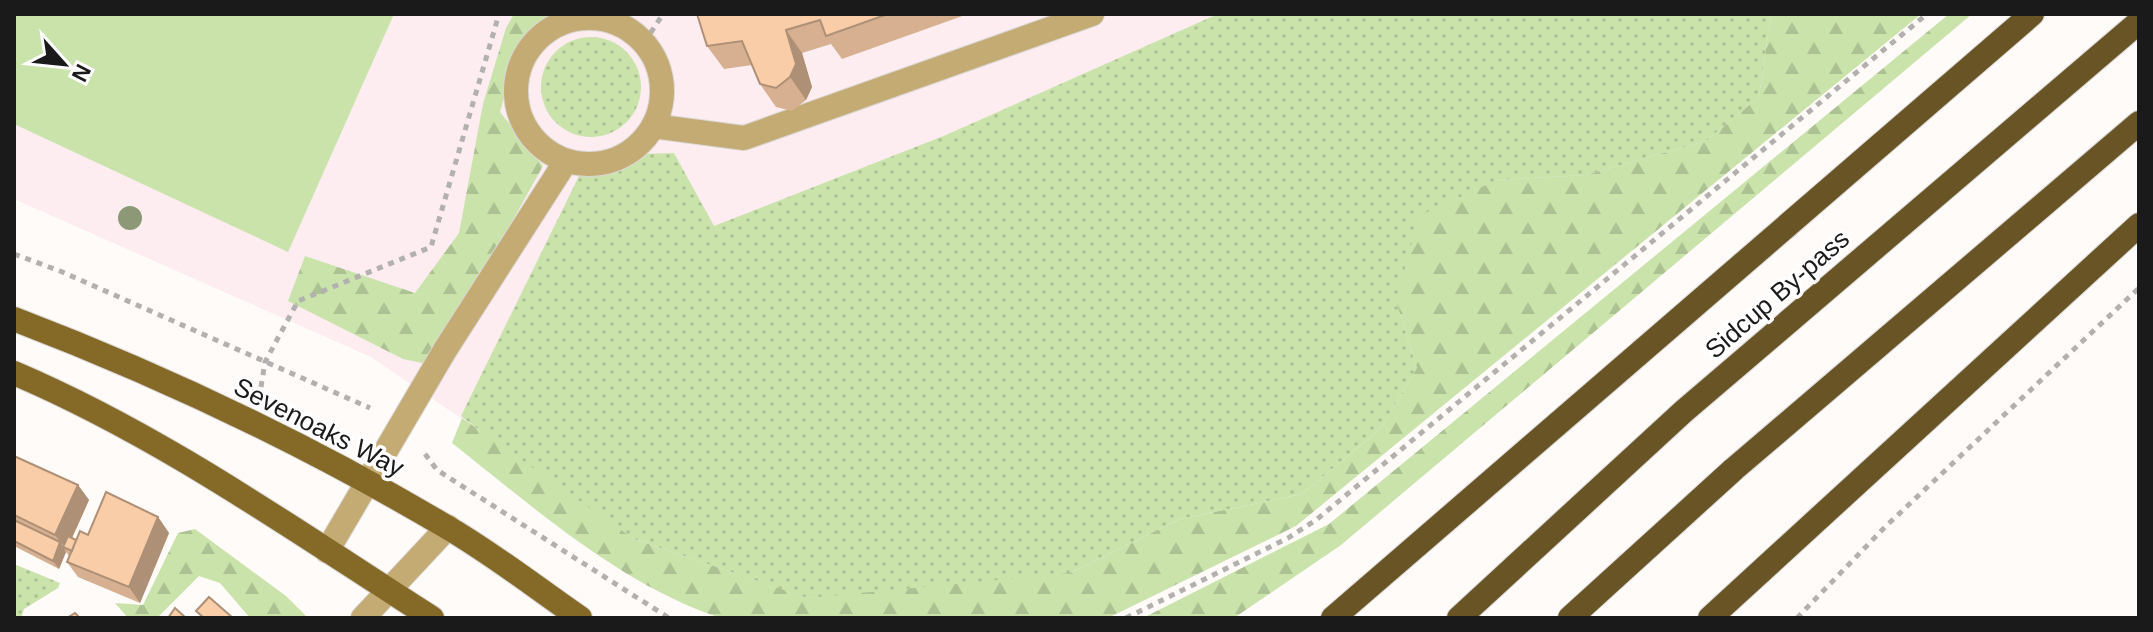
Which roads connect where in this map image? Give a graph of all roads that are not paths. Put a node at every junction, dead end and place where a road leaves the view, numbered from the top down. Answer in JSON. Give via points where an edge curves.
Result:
{"nodes":[{"id":1,"x":1092,"y":14,"type":"edge"},
{"id":2,"x":2032,"y":14,"type":"edge"},
{"id":3,"x":2139,"y":22,"type":"edge"},
{"id":4,"x":2139,"y":123,"type":"edge"},
{"id":5,"x":653,"y":126,"type":"junction"},
{"id":6,"x":566,"y":161,"type":"junction"},
{"id":7,"x":2139,"y":225,"type":"edge"},
{"id":8,"x":14,"y":319,"type":"edge"},
{"id":9,"x":14,"y":373,"type":"edge"},
{"id":10,"x":367,"y":482,"type":"junction"},
{"id":11,"x":448,"y":527,"type":"junction"},
{"id":12,"x":327,"y":551,"type":"junction"},
{"id":13,"x":388,"y":590,"type":"junction"},
{"id":14,"x":363,"y":618,"type":"edge"},
{"id":15,"x":432,"y":618,"type":"edge"},
{"id":16,"x":580,"y":618,"type":"edge"},
{"id":17,"x":1333,"y":618,"type":"edge"},
{"id":18,"x":1459,"y":618,"type":"edge"},
{"id":19,"x":1570,"y":618,"type":"edge"},
{"id":20,"x":1710,"y":618,"type":"edge"}],
"edges":[{"from":1,"to":5,"type":"street","via":[[744,138]]},
{"from":2,"to":17,"type":"highway"},
{"from":3,"to":18,"type":"highway","name":"Sidcup By-pass","via":[[1684,411]]},
{"from":4,"to":19,"type":"highway","via":[[1734,469]]},
{"from":5,"to":6,"type":"street","via":[[641,143],[606,163]]},
{"from":5,"to":6,"type":"street","via":[[661,106],[661,83],[644,43],[602,19],[554,26],[535,41],[522,62],[516,85],[518,110],[536,141]]},
{"from":6,"to":10,"type":"street"},
{"from":7,"to":20,"type":"highway"},
{"from":8,"to":10,"type":"main road","name":"Sevenoaks Way","via":[[246,418]]},
{"from":9,"to":12,"type":"main road","via":[[128,430]]},
{"from":10,"to":11,"type":"main road","name":"Sevenoaks Way"},
{"from":10,"to":12,"type":"street"},
{"from":11,"to":13,"type":"street"},
{"from":11,"to":16,"type":"main road","name":"Sevenoaks Way"},
{"from":12,"to":13,"type":"main road"},
{"from":13,"to":14,"type":"street"},
{"from":13,"to":15,"type":"main road"}]}
